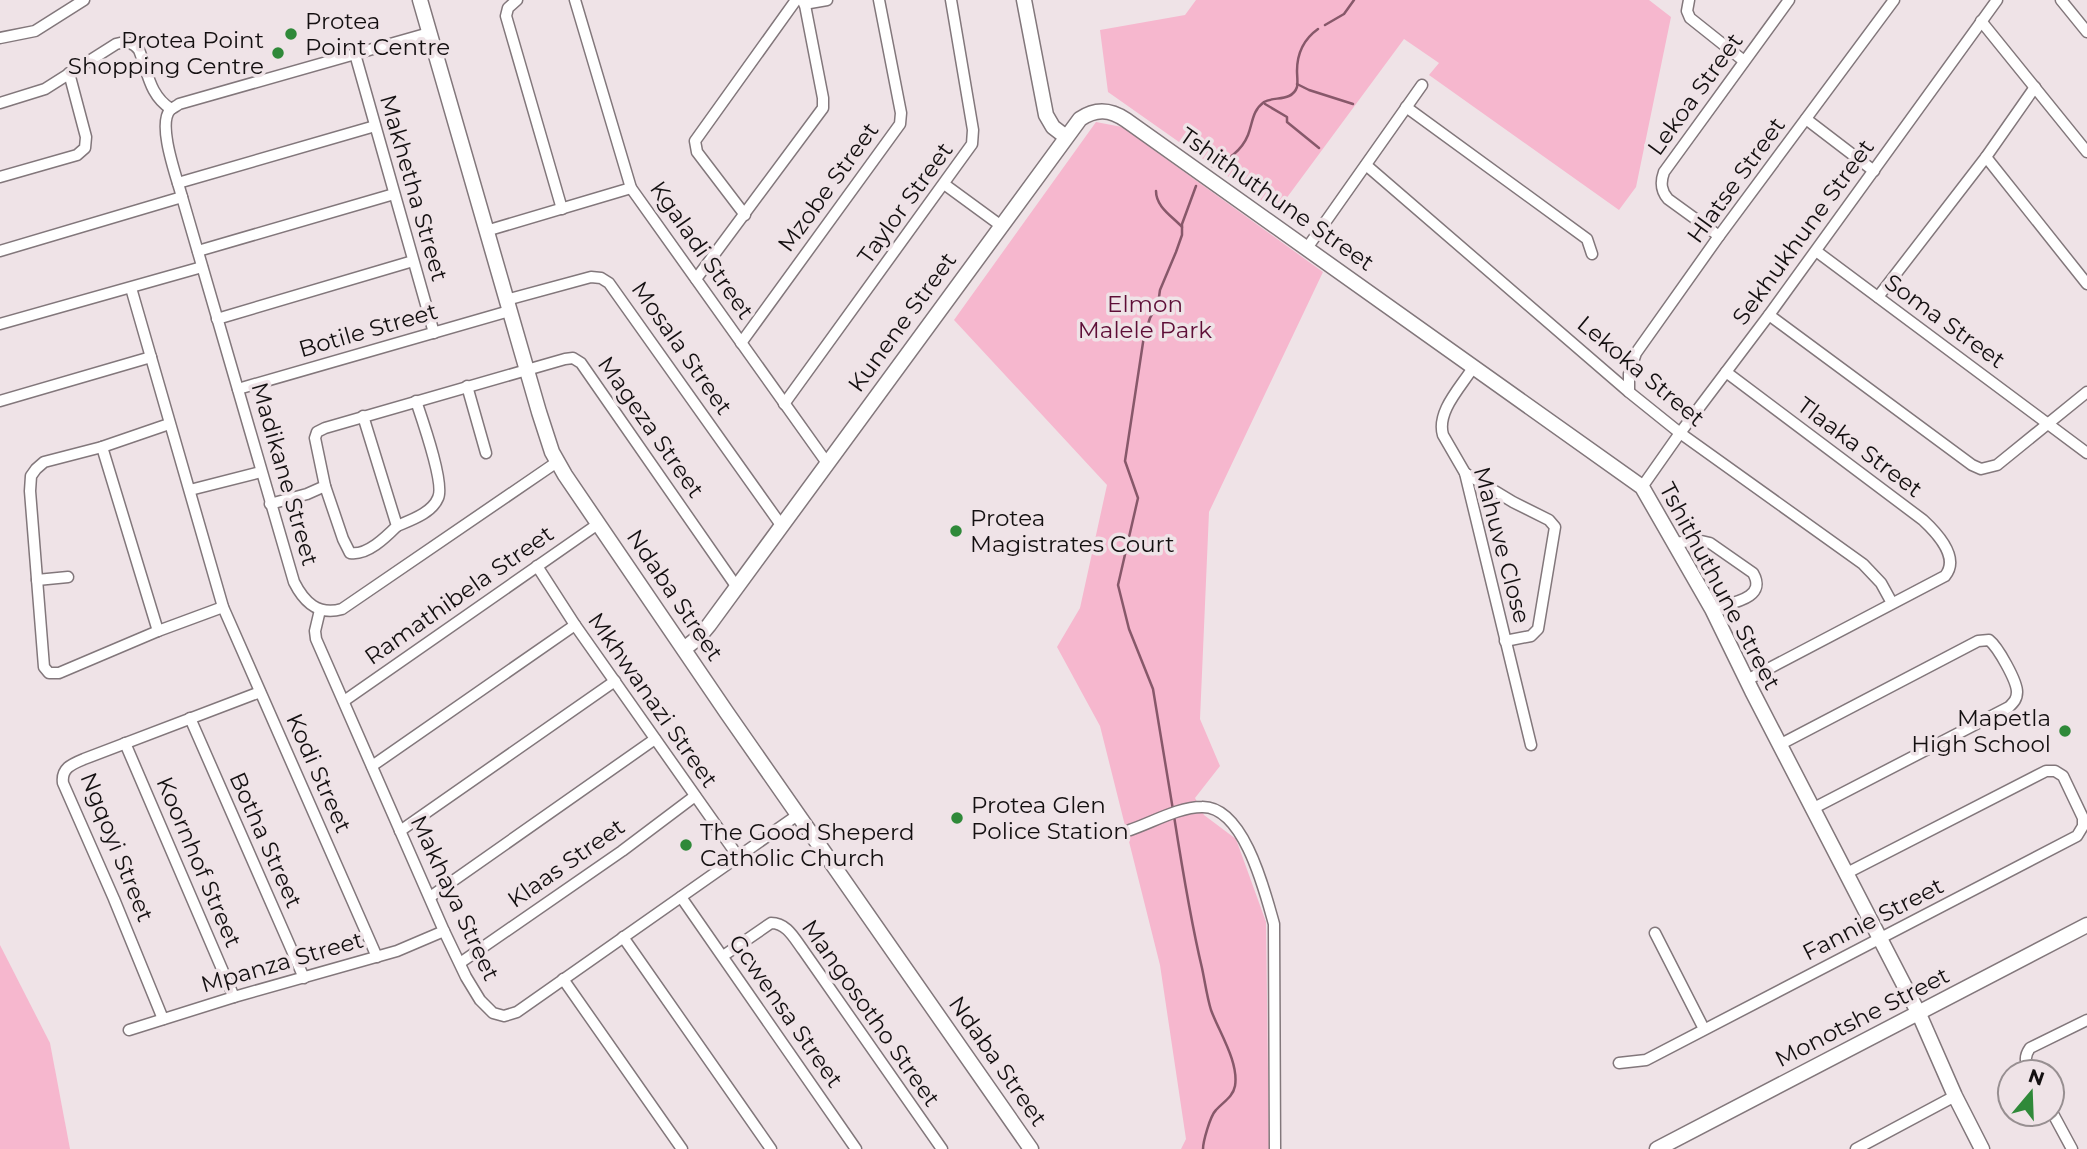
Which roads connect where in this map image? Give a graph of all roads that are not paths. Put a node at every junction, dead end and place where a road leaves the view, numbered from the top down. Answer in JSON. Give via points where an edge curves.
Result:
{"nodes":[{"id":1,"x":84,"y":0,"type":"edge"},
{"id":2,"x":420,"y":0,"type":"edge"},
{"id":3,"x":517,"y":0,"type":"edge"},
{"id":4,"x":575,"y":0,"type":"edge"},
{"id":5,"x":827,"y":0,"type":"edge"},
{"id":6,"x":879,"y":0,"type":"edge"},
{"id":7,"x":951,"y":0,"type":"edge"},
{"id":8,"x":1024,"y":0,"type":"edge"},
{"id":9,"x":1689,"y":0,"type":"edge"},
{"id":10,"x":1789,"y":0,"type":"edge"},
{"id":11,"x":1894,"y":0,"type":"edge"},
{"id":12,"x":1997,"y":0,"type":"edge"},
{"id":13,"x":2061,"y":0,"type":"edge"},
{"id":14,"x":801,"y":1,"type":"edge"},
{"id":15,"x":1981,"y":21,"type":"junction"},
{"id":16,"x":2087,"y":32,"type":"edge"},
{"id":17,"x":429,"y":33,"type":"junction"},
{"id":18,"x":0,"y":38,"type":"edge"},
{"id":19,"x":355,"y":54,"type":"junction"},
{"id":20,"x":1744,"y":61,"type":"junction"},
{"id":21,"x":69,"y":74,"type":"junction"},
{"id":22,"x":1422,"y":86,"type":"dead end"},
{"id":23,"x":2035,"y":87,"type":"junction"},
{"id":24,"x":0,"y":103,"type":"edge"},
{"id":25,"x":1406,"y":107,"type":"junction"},
{"id":26,"x":171,"y":108,"type":"junction"},
{"id":27,"x":1806,"y":119,"type":"junction"},
{"id":28,"x":375,"y":126,"type":"junction"},
{"id":29,"x":1066,"y":137,"type":"junction"},
{"id":30,"x":2087,"y":152,"type":"edge"},
{"id":31,"x":1986,"y":158,"type":"junction"},
{"id":32,"x":1366,"y":164,"type":"junction"},
{"id":33,"x":1874,"y":171,"type":"junction"},
{"id":34,"x":0,"y":177,"type":"edge"},
{"id":35,"x":178,"y":183,"type":"junction"},
{"id":36,"x":944,"y":184,"type":"junction"},
{"id":37,"x":631,"y":188,"type":"junction"},
{"id":38,"x":394,"y":194,"type":"junction"},
{"id":39,"x":182,"y":197,"type":"junction"},
{"id":40,"x":562,"y":209,"type":"junction"},
{"id":41,"x":745,"y":215,"type":"junction"},
{"id":42,"x":1000,"y":225,"type":"junction"},
{"id":43,"x":486,"y":231,"type":"junction"},
{"id":44,"x":1719,"y":236,"type":"junction"},
{"id":45,"x":1307,"y":248,"type":"junction"},
{"id":46,"x":0,"y":251,"type":"edge"},
{"id":47,"x":198,"y":251,"type":"junction"},
{"id":48,"x":1816,"y":251,"type":"junction"},
{"id":49,"x":1592,"y":254,"type":"dead end"},
{"id":50,"x":413,"y":261,"type":"junction"},
{"id":51,"x":202,"y":267,"type":"junction"},
{"id":52,"x":696,"y":279,"type":"junction"},
{"id":53,"x":2087,"y":284,"type":"edge"},
{"id":54,"x":131,"y":288,"type":"junction"},
{"id":55,"x":1878,"y":297,"type":"junction"},
{"id":56,"x":508,"y":306,"type":"junction"},
{"id":57,"x":1769,"y":316,"type":"junction"},
{"id":58,"x":217,"y":319,"type":"junction"},
{"id":59,"x":0,"y":324,"type":"edge"},
{"id":60,"x":435,"y":332,"type":"junction"},
{"id":61,"x":741,"y":343,"type":"junction"},
{"id":62,"x":150,"y":357,"type":"junction"},
{"id":63,"x":1474,"y":366,"type":"junction"},
{"id":64,"x":526,"y":370,"type":"junction"},
{"id":65,"x":1726,"y":372,"type":"junction"},
{"id":66,"x":467,"y":386,"type":"junction"},
{"id":67,"x":238,"y":389,"type":"junction"},
{"id":68,"x":1629,"y":392,"type":"junction"},
{"id":69,"x":2087,"y":392,"type":"edge"},
{"id":70,"x":0,"y":401,"type":"edge"},
{"id":71,"x":416,"y":401,"type":"junction"},
{"id":72,"x":784,"y":404,"type":"junction"},
{"id":73,"x":363,"y":416,"type":"junction"},
{"id":74,"x":169,"y":424,"type":"junction"},
{"id":75,"x":2049,"y":424,"type":"junction"},
{"id":76,"x":1680,"y":433,"type":"junction"},
{"id":77,"x":102,"y":447,"type":"junction"},
{"id":78,"x":486,"y":453,"type":"dead end"},
{"id":79,"x":2087,"y":453,"type":"edge"},
{"id":80,"x":557,"y":463,"type":"junction"},
{"id":81,"x":827,"y":463,"type":"junction"},
{"id":82,"x":261,"y":472,"type":"junction"},
{"id":83,"x":1465,"y":473,"type":"junction"},
{"id":84,"x":326,"y":486,"type":"junction"},
{"id":85,"x":1642,"y":486,"type":"junction"},
{"id":86,"x":190,"y":491,"type":"junction"},
{"id":87,"x":270,"y":504,"type":"junction"},
{"id":88,"x":598,"y":524,"type":"junction"},
{"id":89,"x":781,"y":525,"type":"junction"},
{"id":90,"x":397,"y":526,"type":"junction"},
{"id":91,"x":1675,"y":543,"type":"junction"},
{"id":92,"x":537,"y":566,"type":"junction"},
{"id":93,"x":68,"y":578,"type":"dead end"},
{"id":94,"x":37,"y":580,"type":"junction"},
{"id":95,"x":736,"y":586,"type":"junction"},
{"id":96,"x":1892,"y":603,"type":"junction"},
{"id":97,"x":223,"y":607,"type":"junction"},
{"id":98,"x":1712,"y":609,"type":"junction"},
{"id":99,"x":320,"y":610,"type":"junction"},
{"id":100,"x":575,"y":625,"type":"junction"},
{"id":101,"x":158,"y":631,"type":"junction"},
{"id":102,"x":1505,"y":641,"type":"junction"},
{"id":103,"x":684,"y":649,"type":"junction"},
{"id":104,"x":1747,"y":680,"type":"junction"},
{"id":105,"x":615,"y":681,"type":"junction"},
{"id":106,"x":260,"y":692,"type":"junction"},
{"id":107,"x":344,"y":701,"type":"junction"},
{"id":108,"x":190,"y":718,"type":"junction"},
{"id":109,"x":655,"y":739,"type":"junction"},
{"id":110,"x":125,"y":743,"type":"junction"},
{"id":111,"x":1531,"y":745,"type":"dead end"},
{"id":112,"x":1780,"y":745,"type":"junction"},
{"id":113,"x":372,"y":766,"type":"junction"},
{"id":114,"x":695,"y":796,"type":"junction"},
{"id":115,"x":1812,"y":809,"type":"junction"},
{"id":116,"x":799,"y":814,"type":"junction"},
{"id":117,"x":1130,"y":830,"type":"dead end"},
{"id":118,"x":400,"y":831,"type":"junction"},
{"id":119,"x":737,"y":855,"type":"junction"},
{"id":120,"x":1847,"y":873,"type":"junction"},
{"id":121,"x":430,"y":897,"type":"junction"},
{"id":122,"x":681,"y":897,"type":"junction"},
{"id":123,"x":2087,"y":925,"type":"edge"},
{"id":124,"x":444,"y":931,"type":"junction"},
{"id":125,"x":1655,"y":933,"type":"dead end"},
{"id":126,"x":623,"y":937,"type":"junction"},
{"id":127,"x":1881,"y":939,"type":"junction"},
{"id":128,"x":723,"y":956,"type":"junction"},
{"id":129,"x":377,"y":957,"type":"junction"},
{"id":130,"x":460,"y":963,"type":"junction"},
{"id":131,"x":304,"y":978,"type":"junction"},
{"id":132,"x":563,"y":979,"type":"junction"},
{"id":133,"x":233,"y":997,"type":"junction"},
{"id":134,"x":1919,"y":1014,"type":"junction"},
{"id":135,"x":163,"y":1019,"type":"junction"},
{"id":136,"x":2087,"y":1021,"type":"edge"},
{"id":137,"x":1704,"y":1029,"type":"junction"},
{"id":138,"x":129,"y":1030,"type":"dead end"},
{"id":139,"x":2026,"y":1058,"type":"edge"},
{"id":140,"x":1619,"y":1063,"type":"dead end"},
{"id":141,"x":1955,"y":1097,"type":"junction"},
{"id":142,"x":2061,"y":1128,"type":"edge"},
{"id":143,"x":1880,"y":1136,"type":"junction"},
{"id":144,"x":682,"y":1149,"type":"edge"},
{"id":145,"x":771,"y":1149,"type":"edge"},
{"id":146,"x":856,"y":1149,"type":"edge"},
{"id":147,"x":942,"y":1149,"type":"edge"},
{"id":148,"x":1031,"y":1149,"type":"edge"},
{"id":149,"x":1275,"y":1149,"type":"edge"},
{"id":150,"x":1657,"y":1149,"type":"edge"},
{"id":151,"x":1856,"y":1149,"type":"edge"},
{"id":152,"x":1886,"y":1149,"type":"edge"},
{"id":153,"x":1982,"y":1149,"type":"edge"},
{"id":154,"x":2072,"y":1149,"type":"edge"}],
"edges":[{"from":1,"to":18,"type":"street","via":[[30,33]]},
{"from":2,"to":17,"type":"street","name":"Ndaba Street"},
{"from":3,"to":40,"type":"street","via":[[506,16]]},
{"from":4,"to":37,"type":"street","name":"Kgaladi Street"},
{"from":5,"to":14,"type":"street"},
{"from":6,"to":61,"type":"street","name":"Mzobe Street","via":[[900,124]]},
{"from":7,"to":36,"type":"street","name":"Taylor Street","via":[[973,139]]},
{"from":8,"to":29,"type":"street","via":[[1044,108],[1049,122]]},
{"from":9,"to":20,"type":"street","via":[[1690,18]]},
{"from":10,"to":20,"type":"street","name":"Lekoa Street"},
{"from":11,"to":27,"type":"street","name":"Hlatse Street"},
{"from":12,"to":15,"type":"street","name":"Sekhukhune Street"},
{"from":13,"to":16,"type":"street"},
{"from":14,"to":41,"type":"street","via":[[823,108]]},
{"from":14,"to":41,"type":"street","via":[[695,141],[697,152]]},
{"from":15,"to":23,"type":"street"},
{"from":15,"to":33,"type":"street","name":"Sekhukhune Street"},
{"from":17,"to":19,"type":"street"},
{"from":17,"to":43,"type":"street","name":"Ndaba Street"},
{"from":19,"to":26,"type":"street"},
{"from":19,"to":28,"type":"street","name":"Makhetha Street"},
{"from":20,"to":44,"type":"street","name":"Lekoa Street","via":[[1662,180],[1668,199]]},
{"from":21,"to":24,"type":"street","via":[[44,89]]},
{"from":21,"to":26,"type":"street","via":[[116,44],[131,43],[140,52],[155,94]]},
{"from":21,"to":34,"type":"street","via":[[85,148],[77,155]]},
{"from":22,"to":25,"type":"street"},
{"from":23,"to":30,"type":"street"},
{"from":23,"to":31,"type":"street"},
{"from":25,"to":32,"type":"street"},
{"from":25,"to":49,"type":"street","via":[[1587,240]]},
{"from":26,"to":35,"type":"street","name":"Madikane Street","via":[[165,126]]},
{"from":27,"to":33,"type":"street"},
{"from":27,"to":44,"type":"street","name":"Hlatse Street"},
{"from":28,"to":35,"type":"street"},
{"from":28,"to":38,"type":"street","name":"Makhetha Street"},
{"from":29,"to":42,"type":"street","name":"Kunene Street"},
{"from":29,"to":45,"type":"street","name":"Tshithuthune Street","via":[[1082,117],[1111,111]]},
{"from":31,"to":53,"type":"street"},
{"from":31,"to":55,"type":"street"},
{"from":32,"to":45,"type":"street"},
{"from":32,"to":68,"type":"street","name":"Lekoka Street"},
{"from":33,"to":48,"type":"street","name":"Sekhukhune Street"},
{"from":35,"to":39,"type":"street","name":"Madikane Street"},
{"from":36,"to":42,"type":"street"},
{"from":36,"to":72,"type":"street","name":"Taylor Street"},
{"from":37,"to":40,"type":"street"},
{"from":37,"to":52,"type":"street","name":"Kgaladi Street"},
{"from":38,"to":47,"type":"street"},
{"from":38,"to":50,"type":"street","name":"Makhetha Street"},
{"from":39,"to":46,"type":"street"},
{"from":39,"to":47,"type":"street","name":"Madikane Street"},
{"from":40,"to":43,"type":"street"},
{"from":41,"to":52,"type":"street"},
{"from":42,"to":81,"type":"street","name":"Kunene Street"},
{"from":43,"to":56,"type":"street","name":"Ndaba Street"},
{"from":44,"to":68,"type":"street","name":"Hlatse Street","via":[[1636,353]]},
{"from":45,"to":63,"type":"street","name":"Tshithuthune Street"},
{"from":47,"to":51,"type":"street","name":"Madikane Street"},
{"from":48,"to":55,"type":"street","name":"Soma Street"},
{"from":48,"to":57,"type":"street","name":"Sekhukhune Street"},
{"from":50,"to":58,"type":"street"},
{"from":50,"to":60,"type":"street","name":"Makhetha Street"},
{"from":51,"to":54,"type":"street"},
{"from":51,"to":58,"type":"street","name":"Madikane Street"},
{"from":52,"to":61,"type":"street","name":"Kgaladi Street"},
{"from":54,"to":59,"type":"street"},
{"from":54,"to":62,"type":"street","name":"Kodi Street"},
{"from":55,"to":75,"type":"street","name":"Soma Street"},
{"from":56,"to":60,"type":"street","name":"Botile Street"},
{"from":56,"to":64,"type":"street","name":"Ndaba Street"},
{"from":56,"to":89,"type":"street","name":"Mosala Street","via":[[591,277],[609,282]]},
{"from":57,"to":65,"type":"street","name":"Sekhukhune Street"},
{"from":57,"to":75,"type":"street","via":[[1981,469],[1997,465]]},
{"from":58,"to":67,"type":"street","name":"Madikane Street"},
{"from":60,"to":67,"type":"street","name":"Botile Street"},
{"from":61,"to":72,"type":"street","name":"Kgaladi Street"},
{"from":62,"to":70,"type":"street"},
{"from":62,"to":74,"type":"street","name":"Kodi Street"},
{"from":63,"to":83,"type":"street","name":"Mahuve Close","via":[[1441,425]]},
{"from":63,"to":85,"type":"street","name":"Tshithuthune Street"},
{"from":64,"to":66,"type":"street","name":"Mageza Street"},
{"from":64,"to":80,"type":"street","name":"Ndaba Street"},
{"from":64,"to":95,"type":"street","name":"Mageza Street","via":[[568,358],[581,363]]},
{"from":65,"to":76,"type":"street","name":"Sekhukhune Street"},
{"from":65,"to":96,"type":"street","name":"Tlaaka Street","via":[[1923,520],[1939,537],[1951,559],[1945,576]]},
{"from":66,"to":71,"type":"street","name":"Mageza Street"},
{"from":66,"to":78,"type":"street"},
{"from":67,"to":82,"type":"street","name":"Madikane Street"},
{"from":68,"to":76,"type":"street","name":"Lekoka Street"},
{"from":69,"to":75,"type":"street"},
{"from":71,"to":73,"type":"street","name":"Mageza Street"},
{"from":71,"to":90,"type":"street","name":"Mageza Street","via":[[440,492],[435,504]]},
{"from":72,"to":81,"type":"street","name":"Kgaladi Street"},
{"from":73,"to":84,"type":"street","name":"Mageza Street","via":[[316,435]]},
{"from":73,"to":90,"type":"street"},
{"from":74,"to":77,"type":"street"},
{"from":74,"to":86,"type":"street","name":"Kodi Street"},
{"from":75,"to":79,"type":"street","name":"Soma Street"},
{"from":76,"to":85,"type":"street","name":"Sekhukhune Street"},
{"from":76,"to":96,"type":"street","name":"Lekoka Street","via":[[1863,564]]},
{"from":77,"to":94,"type":"street","via":[[44,463],[31,476]]},
{"from":77,"to":101,"type":"street"},
{"from":80,"to":88,"type":"street","name":"Ndaba Street"},
{"from":80,"to":99,"type":"street","via":[[342,610]]},
{"from":81,"to":89,"type":"street","name":"Kunene Street"},
{"from":82,"to":86,"type":"street"},
{"from":82,"to":87,"type":"street","name":"Madikane Street"},
{"from":83,"to":102,"type":"street","name":"Mahuve Close"},
{"from":83,"to":102,"type":"street","via":[[1555,527],[1538,629],[1531,636]]},
{"from":84,"to":87,"type":"street"},
{"from":84,"to":90,"type":"street","name":"Mageza Street","via":[[353,554]]},
{"from":85,"to":91,"type":"street","name":"Tshithuthune Street"},
{"from":86,"to":97,"type":"street","name":"Kodi Street"},
{"from":87,"to":99,"type":"street","name":"Madikane Street","via":[[293,582],[304,600]]},
{"from":88,"to":92,"type":"street","name":"Ramathibela Street"},
{"from":88,"to":103,"type":"street","name":"Ndaba Street"},
{"from":89,"to":95,"type":"street","name":"Kunene Street"},
{"from":91,"to":98,"type":"street","name":"Tshithuthune Street"},
{"from":91,"to":98,"type":"street","via":[[1710,543],[1757,580],[1752,595]]},
{"from":92,"to":100,"type":"street","name":"Mkhwanazi Street"},
{"from":92,"to":107,"type":"street","name":"Ramathibela Street"},
{"from":93,"to":94,"type":"street"},
{"from":94,"to":101,"type":"street","via":[[43,664],[50,673]]},
{"from":95,"to":103,"type":"street","name":"Kunene Street","via":[[699,637]]},
{"from":96,"to":104,"type":"street"},
{"from":97,"to":101,"type":"street"},
{"from":97,"to":106,"type":"street","name":"Kodi Street"},
{"from":98,"to":104,"type":"street","name":"Tshithuthune Street"},
{"from":99,"to":107,"type":"street","name":"Makhaya Street","via":[[315,635]]},
{"from":100,"to":105,"type":"street","name":"Mkhwanazi Street"},
{"from":100,"to":113,"type":"street"},
{"from":102,"to":111,"type":"street","name":"Mahuve Close"},
{"from":103,"to":116,"type":"street","name":"Ndaba Street"},
{"from":104,"to":112,"type":"street","name":"Tshithuthune Street"},
{"from":105,"to":109,"type":"street","name":"Mkhwanazi Street"},
{"from":105,"to":118,"type":"street"},
{"from":106,"to":108,"type":"street","name":"Ngqoyi Street"},
{"from":106,"to":129,"type":"street","name":"Kodi Street"},
{"from":107,"to":113,"type":"street","name":"Makhaya Street"},
{"from":108,"to":110,"type":"street","name":"Ngqoyi Street"},
{"from":108,"to":131,"type":"street","name":"Botha Street"},
{"from":109,"to":114,"type":"street","name":"Mkhwanazi Street"},
{"from":109,"to":121,"type":"street"},
{"from":110,"to":133,"type":"street","name":"Koornhof Street"},
{"from":110,"to":135,"type":"street","name":"Ngqoyi Street","via":[[70,765],[63,780]]},
{"from":112,"to":115,"type":"street","name":"Tshithuthune Street"},
{"from":112,"to":115,"type":"street","via":[[1978,641],[1989,640],[1998,650],[2017,688],[2009,707]]},
{"from":113,"to":118,"type":"street","name":"Makhaya Street"},
{"from":114,"to":119,"type":"street","name":"Mkhwanazi Street"},
{"from":114,"to":130,"type":"street","name":"Klaas Street"},
{"from":115,"to":120,"type":"street","name":"Tshithuthune Street"},
{"from":116,"to":119,"type":"street","name":"Makhaya Street"},
{"from":116,"to":148,"type":"street","name":"Ndaba Street"},
{"from":117,"to":149,"type":"street","via":[[1187,809],[1206,807],[1220,810],[1250,851],[1274,924]]},
{"from":118,"to":121,"type":"street","name":"Makhaya Street"},
{"from":119,"to":122,"type":"street","name":"Makhaya Street"},
{"from":120,"to":127,"type":"street","name":"Tshithuthune Street"},
{"from":120,"to":127,"type":"street","name":"Fannie Street","via":[[2046,771],[2063,776],[2083,818],[2077,836]]},
{"from":121,"to":124,"type":"street","name":"Makhaya Street"},
{"from":122,"to":126,"type":"street","name":"Makhaya Street"},
{"from":122,"to":128,"type":"street","name":"Gcwensa Street"},
{"from":123,"to":134,"type":"street","name":"Monotshe Street"},
{"from":124,"to":129,"type":"street","name":"Mpanza Street"},
{"from":124,"to":130,"type":"street","name":"Makhaya Street"},
{"from":125,"to":137,"type":"street"},
{"from":126,"to":132,"type":"street","name":"Makhaya Street"},
{"from":126,"to":145,"type":"street"},
{"from":127,"to":134,"type":"street","name":"Tshithuthune Street"},
{"from":127,"to":137,"type":"street","name":"Fannie Street"},
{"from":128,"to":146,"type":"street","name":"Gcwensa Street"},
{"from":128,"to":147,"type":"street","name":"Mangosotho Street","via":[[766,925],[785,927]]},
{"from":129,"to":131,"type":"street","name":"Mpanza Street"},
{"from":130,"to":132,"type":"street","name":"Makhaya Street","via":[[480,1000],[500,1016],[517,1012]]},
{"from":131,"to":133,"type":"street","name":"Mpanza Street"},
{"from":132,"to":144,"type":"street"},
{"from":133,"to":135,"type":"street","name":"Mpanza Street"},
{"from":134,"to":141,"type":"street","name":"Tshithuthune Street"},
{"from":134,"to":150,"type":"street","name":"Monotshe Street"},
{"from":135,"to":138,"type":"street","name":"Mpanza Street"},
{"from":136,"to":139,"type":"street","via":[[2030,1048]]},
{"from":137,"to":140,"type":"street","name":"Fannie Street","via":[[1646,1060]]},
{"from":141,"to":143,"type":"street"},
{"from":141,"to":153,"type":"street","name":"Tshithuthune Street"},
{"from":142,"to":154,"type":"street"},
{"from":143,"to":151,"type":"street"},
{"from":143,"to":152,"type":"street"}]}
